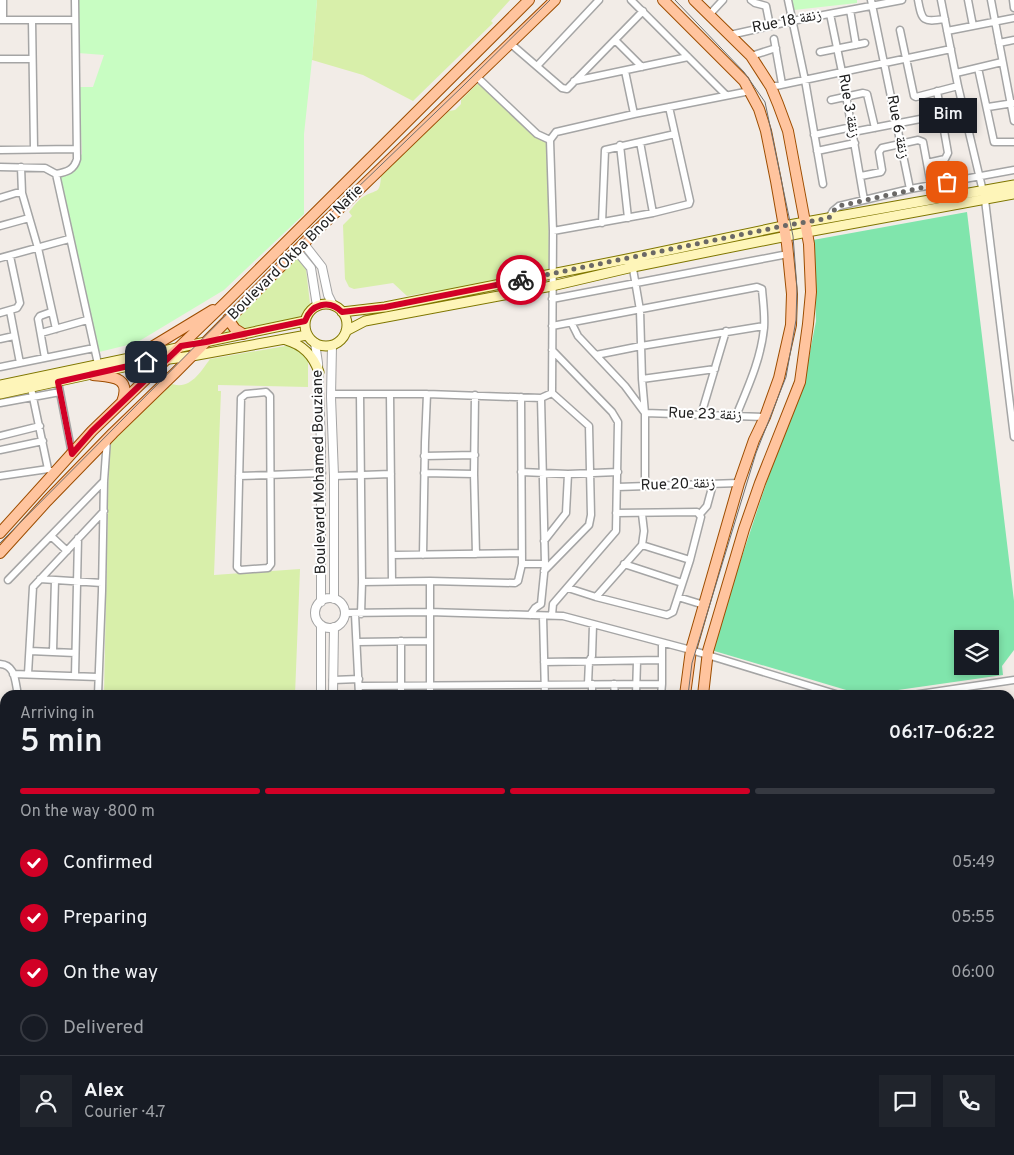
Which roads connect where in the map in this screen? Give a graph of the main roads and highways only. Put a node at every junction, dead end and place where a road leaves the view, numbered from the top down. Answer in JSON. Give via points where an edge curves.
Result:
{"nodes":[{"id":1,"x":530,"y":0,"type":"edge"},
{"id":2,"x":555,"y":0,"type":"edge"},
{"id":3,"x":664,"y":0,"type":"edge"},
{"id":4,"x":694,"y":0,"type":"edge"},
{"id":5,"x":1014,"y":185,"type":"edge"},
{"id":6,"x":1014,"y":194,"type":"edge"},
{"id":7,"x":984,"y":195,"type":"junction"},
{"id":8,"x":783,"y":226,"type":"junction"},
{"id":9,"x":806,"y":227,"type":"junction"},
{"id":10,"x":786,"y":237,"type":"junction"},
{"id":11,"x":632,"y":263,"type":"junction"},
{"id":12,"x":226,"y":302,"type":"junction"},
{"id":13,"x":342,"y":312,"type":"junction"},
{"id":14,"x":228,"y":319,"type":"junction"},
{"id":15,"x":305,"y":321,"type":"junction"},
{"id":16,"x":346,"y":331,"type":"junction"},
{"id":17,"x":243,"y":334,"type":"junction"},
{"id":18,"x":307,"y":335,"type":"junction"},
{"id":19,"x":283,"y":339,"type":"junction"},
{"id":20,"x":206,"y":342,"type":"junction"},
{"id":21,"x":181,"y":346,"type":"junction"},
{"id":22,"x":137,"y":356,"type":"junction"},
{"id":23,"x":192,"y":356,"type":"junction"},
{"id":24,"x":166,"y":360,"type":"junction"},
{"id":25,"x":319,"y":372,"type":"road end"},
{"id":26,"x":93,"y":375,"type":"junction"},
{"id":27,"x":0,"y":385,"type":"edge"},
{"id":28,"x":0,"y":394,"type":"edge"},
{"id":29,"x":122,"y":402,"type":"junction"},
{"id":30,"x":0,"y":533,"type":"edge"},
{"id":31,"x":0,"y":553,"type":"edge"},
{"id":32,"x":686,"y":690,"type":"edge"},
{"id":33,"x":703,"y":690,"type":"edge"}],
"edges":[{"from":1,"to":12,"type":"main road","name":"Boulevard Okba Bnou Nafie"},
{"from":2,"to":14,"type":"main road","name":"Boulevard Okba Bnou Nafie"},
{"from":3,"to":8,"type":"main road","via":[[729,64],[750,91],[766,131]]},
{"from":4,"to":9,"type":"main road","via":[[750,56],[778,104],[788,131]]},
{"from":5,"to":7,"type":"main road"},
{"from":6,"to":7,"type":"main road"},
{"from":7,"to":9,"type":"main road"},
{"from":7,"to":9,"type":"main road","via":[[829,218]]},
{"from":8,"to":9,"type":"main road"},
{"from":8,"to":10,"type":"main road"},
{"from":8,"to":11,"type":"main road"},
{"from":9,"to":10,"type":"main road"},
{"from":9,"to":33,"type":"main road","via":[[811,292],[800,382],[757,492],[708,656]]},
{"from":10,"to":11,"type":"main road"},
{"from":10,"to":32,"type":"main road","via":[[792,325],[766,417],[739,483],[691,650]]},
{"from":11,"to":13,"type":"main road"},
{"from":11,"to":16,"type":"main road","via":[[552,286],[365,321]]},
{"from":12,"to":21,"type":"main road","name":"Boulevard Okba Bnou Nafie"},
{"from":12,"to":22,"type":"main road"},
{"from":13,"to":15,"type":"main road","via":[[333,305],[317,306]]},
{"from":13,"to":16,"type":"main road"},
{"from":14,"to":17,"type":"main road"},
{"from":14,"to":20,"type":"main road","name":"Boulevard Okba Bnou Nafie"},
{"from":15,"to":17,"type":"main road"},
{"from":15,"to":18,"type":"main road"},
{"from":16,"to":18,"type":"main road","via":[[343,338],[325,346],[315,344]]},
{"from":17,"to":20,"type":"main road"},
{"from":18,"to":19,"type":"main road"},
{"from":19,"to":23,"type":"main road"},
{"from":19,"to":25,"type":"main road","via":[[302,347]]},
{"from":20,"to":21,"type":"main road"},
{"from":20,"to":23,"type":"main road","name":"Boulevard Okba Bnou Nafie"},
{"from":21,"to":22,"type":"main road"},
{"from":21,"to":24,"type":"main road","name":"Boulevard Okba Bnou Nafie"},
{"from":22,"to":27,"type":"main road"},
{"from":23,"to":24,"type":"main road"},
{"from":23,"to":31,"type":"main road","name":"Boulevard Okba Bnou Nafie","via":[[92,454]]},
{"from":24,"to":26,"type":"main road"},
{"from":24,"to":29,"type":"main road","name":"Boulevard Okba Bnou Nafie"},
{"from":26,"to":28,"type":"main road","via":[[58,382],[32,393]]},
{"from":26,"to":29,"type":"main road","via":[[113,376],[120,380],[125,391]]},
{"from":29,"to":30,"type":"main road","name":"Boulevard Okba Bnou Nafie","via":[[52,471]]}]}
